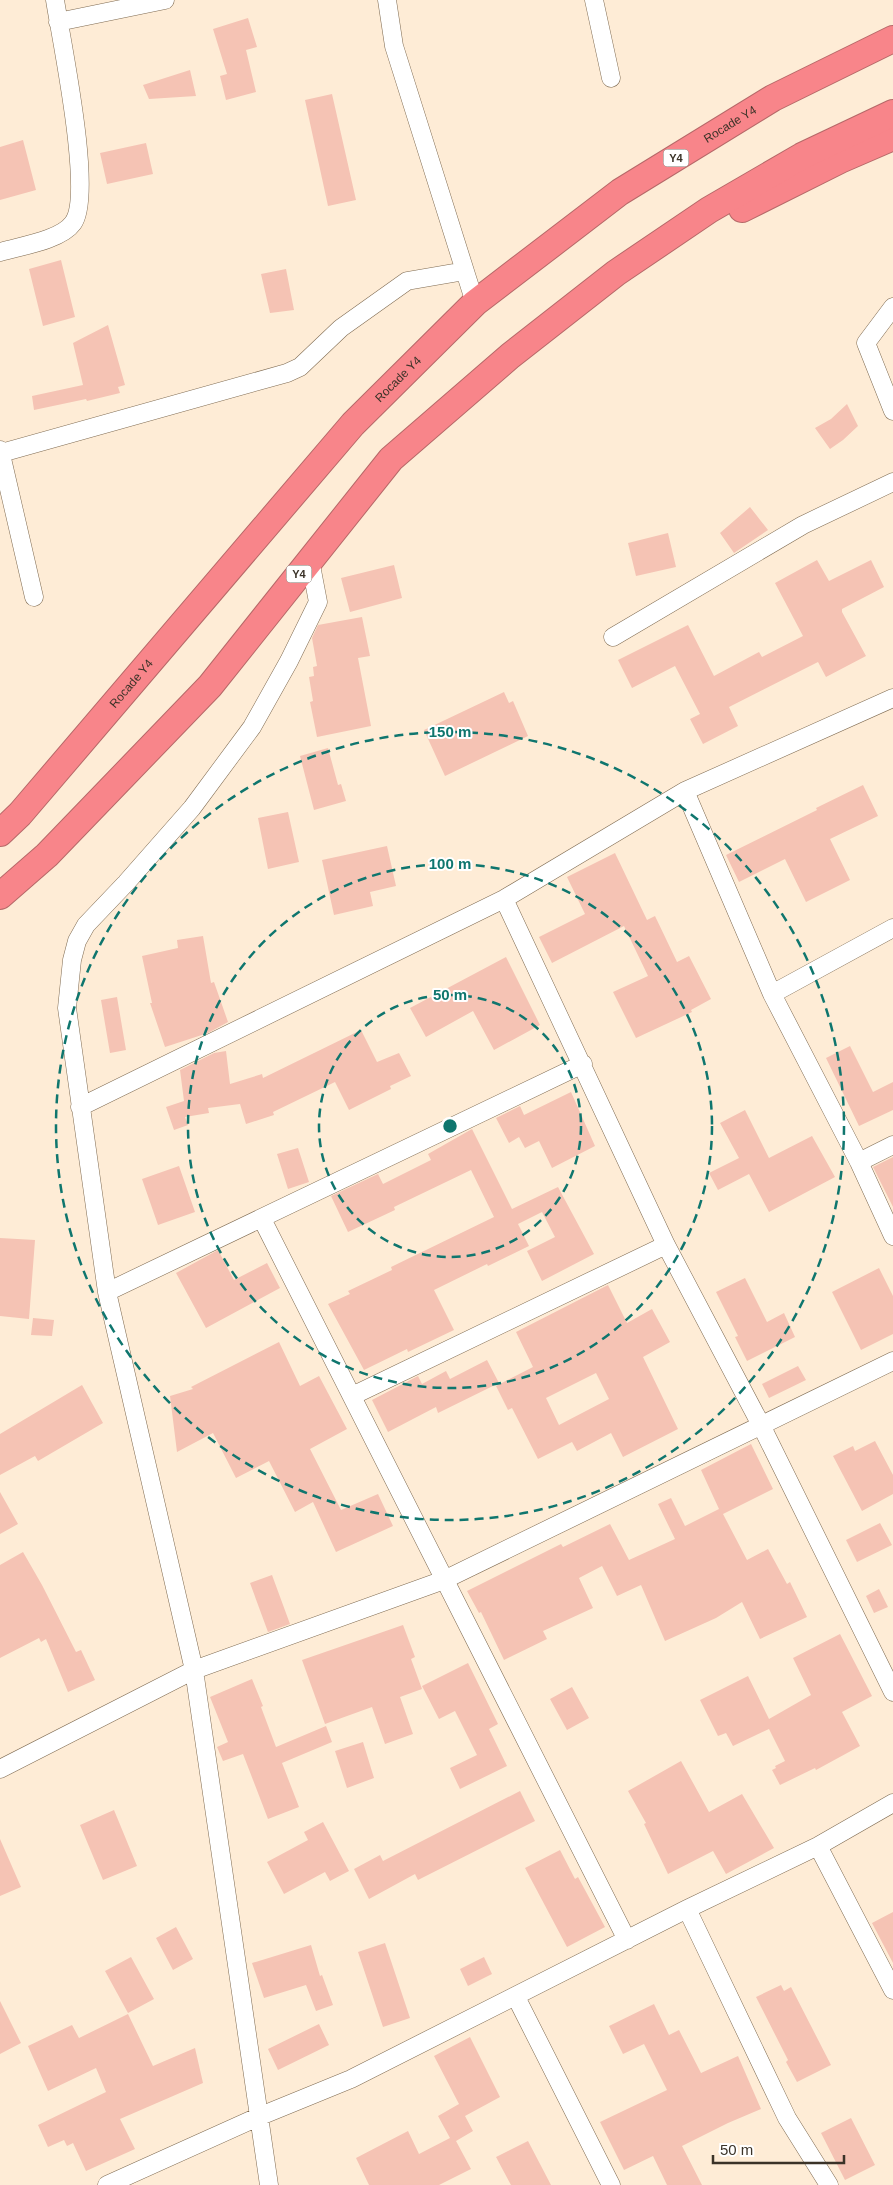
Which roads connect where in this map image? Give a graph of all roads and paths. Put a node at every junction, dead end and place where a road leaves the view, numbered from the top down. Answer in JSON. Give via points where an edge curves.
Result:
{"nodes":[{"id":1,"x":54,"y":0,"type":"edge"},
{"id":2,"x":165,"y":0,"type":"edge"},
{"id":3,"x":387,"y":0,"type":"edge"},
{"id":4,"x":594,"y":0,"type":"edge"},
{"id":5,"x":58,"y":22,"type":"junction"},
{"id":6,"x":893,"y":39,"type":"edge"},
{"id":7,"x":611,"y":78,"type":"dead end"},
{"id":8,"x":893,"y":112,"type":"edge"},
{"id":9,"x":893,"y":137,"type":"edge"},
{"id":10,"x":0,"y":252,"type":"edge"},
{"id":11,"x":465,"y":271,"type":"junction"},
{"id":12,"x":616,"y":273,"type":"junction"},
{"id":13,"x":475,"y":303,"type":"junction"},
{"id":14,"x":893,"y":307,"type":"edge"},
{"id":15,"x":893,"y":411,"type":"edge"},
{"id":16,"x":0,"y":452,"type":"edge"},
{"id":17,"x":893,"y":482,"type":"edge"},
{"id":18,"x":4,"y":491,"type":"edge"},
{"id":19,"x":310,"y":560,"type":"junction"},
{"id":20,"x":34,"y":597,"type":"dead end"},
{"id":21,"x":613,"y":637,"type":"dead end"},
{"id":22,"x":893,"y":698,"type":"edge"},
{"id":23,"x":685,"y":791,"type":"junction"},
{"id":24,"x":0,"y":833,"type":"edge"},
{"id":25,"x":0,"y":896,"type":"edge"},
{"id":26,"x":504,"y":899,"type":"junction"},
{"id":27,"x":893,"y":928,"type":"edge"},
{"id":28,"x":772,"y":994,"type":"junction"},
{"id":29,"x":583,"y":1064,"type":"junction"},
{"id":30,"x":80,"y":1107,"type":"junction"},
{"id":31,"x":893,"y":1145,"type":"edge"},
{"id":32,"x":859,"y":1162,"type":"junction"},
{"id":33,"x":262,"y":1220,"type":"junction"},
{"id":34,"x":893,"y":1236,"type":"edge"},
{"id":35,"x":666,"y":1245,"type":"junction"},
{"id":36,"x":107,"y":1292,"type":"junction"},
{"id":37,"x":893,"y":1361,"type":"edge"},
{"id":38,"x":352,"y":1396,"type":"junction"},
{"id":39,"x":760,"y":1425,"type":"junction"},
{"id":40,"x":444,"y":1580,"type":"junction"},
{"id":41,"x":194,"y":1670,"type":"junction"},
{"id":42,"x":893,"y":1692,"type":"edge"},
{"id":43,"x":0,"y":1769,"type":"edge"},
{"id":44,"x":893,"y":1803,"type":"edge"},
{"id":45,"x":818,"y":1846,"type":"junction"},
{"id":46,"x":687,"y":1909,"type":"junction"},
{"id":47,"x":627,"y":1940,"type":"junction"},
{"id":48,"x":893,"y":1990,"type":"edge"},
{"id":49,"x":516,"y":1997,"type":"junction"},
{"id":50,"x":258,"y":2117,"type":"junction"},
{"id":51,"x":107,"y":2185,"type":"edge"},
{"id":52,"x":269,"y":2185,"type":"edge"},
{"id":53,"x":611,"y":2185,"type":"edge"},
{"id":54,"x":829,"y":2185,"type":"edge"}],
"edges":[{"from":1,"to":5,"type":"street"},
{"from":2,"to":5,"type":"street"},
{"from":3,"to":11,"type":"street","via":[[394,46]]},
{"from":4,"to":7,"type":"street"},
{"from":5,"to":10,"type":"street","via":[[77,134],[80,201],[74,222],[62,233]]},
{"from":6,"to":13,"type":"highway","name":"Rocade Y4","number":"Y4","via":[[772,98],[620,192]]},
{"from":8,"to":12,"type":"highway","number":"Y4","via":[[802,156],[709,210]]},
{"from":9,"to":12,"type":"highway","via":[[840,160]]},
{"from":11,"to":13,"type":"street"},
{"from":11,"to":16,"type":"street","via":[[407,281],[341,328],[300,367],[287,373]]},
{"from":12,"to":19,"type":"highway","number":"Y4","via":[[510,356],[391,459]]},
{"from":13,"to":24,"type":"highway","name":"Rocade Y4","number":"Y4","via":[[353,424],[116,704]]},
{"from":14,"to":15,"type":"street","via":[[866,343]]},
{"from":16,"to":18,"type":"street"},
{"from":17,"to":21,"type":"street","via":[[803,526]]},
{"from":18,"to":20,"type":"street"},
{"from":19,"to":25,"type":"highway","number":"Y4","via":[[210,686],[47,855]]},
{"from":19,"to":30,"type":"street","via":[[318,602],[304,634],[252,727],[192,808],[86,925],[77,941],[67,1008]]},
{"from":22,"to":23,"type":"street"},
{"from":23,"to":26,"type":"street"},
{"from":23,"to":28,"type":"street"},
{"from":26,"to":29,"type":"street"},
{"from":26,"to":30,"type":"street"},
{"from":27,"to":28,"type":"street"},
{"from":28,"to":32,"type":"street"},
{"from":29,"to":33,"type":"street"},
{"from":29,"to":35,"type":"street"},
{"from":30,"to":36,"type":"street"},
{"from":31,"to":32,"type":"street"},
{"from":32,"to":34,"type":"street"},
{"from":33,"to":36,"type":"street"},
{"from":33,"to":38,"type":"street"},
{"from":35,"to":38,"type":"street"},
{"from":35,"to":39,"type":"street"},
{"from":36,"to":41,"type":"street"},
{"from":37,"to":39,"type":"street"},
{"from":38,"to":40,"type":"street"},
{"from":39,"to":40,"type":"street"},
{"from":39,"to":42,"type":"street"},
{"from":40,"to":41,"type":"street"},
{"from":40,"to":47,"type":"street"},
{"from":41,"to":43,"type":"street"},
{"from":41,"to":50,"type":"street"},
{"from":44,"to":45,"type":"street"},
{"from":45,"to":46,"type":"street"},
{"from":45,"to":48,"type":"street"},
{"from":46,"to":47,"type":"street"},
{"from":46,"to":54,"type":"street","via":[[787,2118]]},
{"from":47,"to":49,"type":"street"},
{"from":49,"to":50,"type":"street","via":[[351,2080]]},
{"from":49,"to":53,"type":"street"},
{"from":50,"to":51,"type":"street"},
{"from":50,"to":52,"type":"street"}]}
